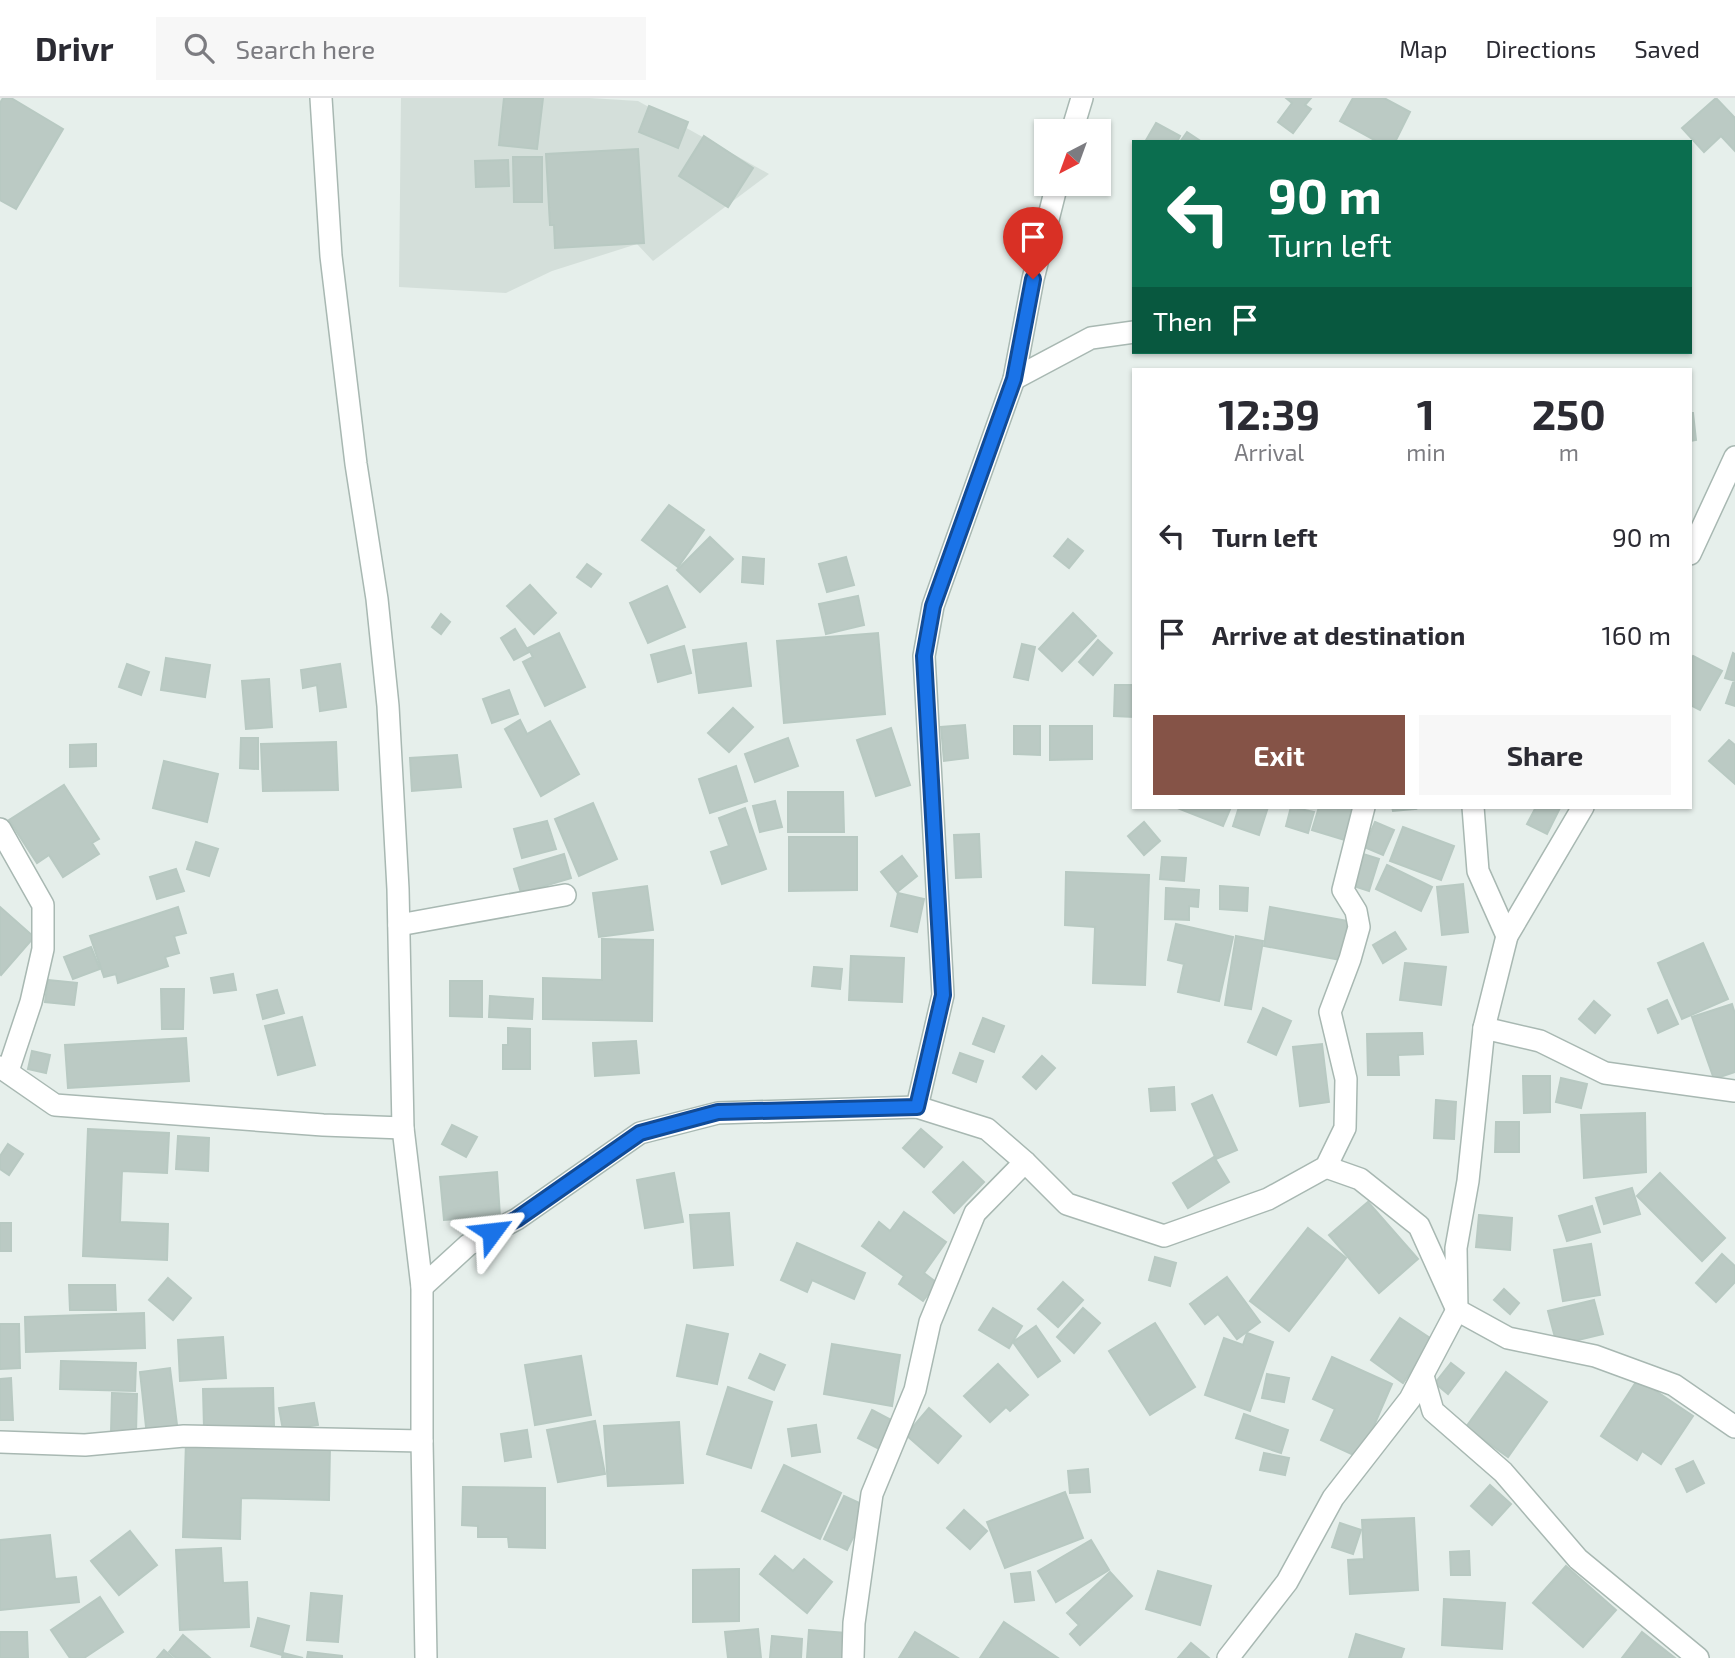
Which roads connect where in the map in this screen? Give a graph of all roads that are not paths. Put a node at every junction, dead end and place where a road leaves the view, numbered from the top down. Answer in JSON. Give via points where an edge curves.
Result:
{"nodes":[{"id":1,"x":321,"y":98,"type":"edge"},
{"id":2,"x":1082,"y":98,"type":"edge"},
{"id":3,"x":1076,"y":119,"type":"edge"},
{"id":4,"x":1054,"y":196,"type":"edge"},
{"id":5,"x":1132,"y":332,"type":"edge"},
{"id":6,"x":1014,"y":379,"type":"junction"},
{"id":7,"x":1735,"y":457,"type":"edge"},
{"id":8,"x":1692,"y":550,"type":"edge"},
{"id":9,"x":1363,"y":809,"type":"edge"},
{"id":10,"x":1473,"y":809,"type":"edge"},
{"id":11,"x":1582,"y":809,"type":"edge"},
{"id":12,"x":0,"y":829,"type":"edge"},
{"id":13,"x":565,"y":895,"type":"dead end"},
{"id":14,"x":399,"y":925,"type":"junction"},
{"id":15,"x":1507,"y":936,"type":"junction"},
{"id":16,"x":1485,"y":1028,"type":"junction"},
{"id":17,"x":4,"y":1069,"type":"edge"},
{"id":18,"x":1735,"y":1091,"type":"edge"},
{"id":19,"x":917,"y":1107,"type":"junction"},
{"id":20,"x":403,"y":1128,"type":"junction"},
{"id":21,"x":1025,"y":1162,"type":"junction"},
{"id":22,"x":1326,"y":1167,"type":"junction"},
{"id":23,"x":422,"y":1287,"type":"junction"},
{"id":24,"x":1457,"y":1310,"type":"junction"},
{"id":25,"x":1423,"y":1376,"type":"junction"},
{"id":26,"x":1735,"y":1427,"type":"edge"},
{"id":27,"x":422,"y":1441,"type":"junction"},
{"id":28,"x":0,"y":1442,"type":"edge"},
{"id":29,"x":426,"y":1658,"type":"edge"},
{"id":30,"x":853,"y":1658,"type":"edge"},
{"id":31,"x":1228,"y":1658,"type":"edge"},
{"id":32,"x":1698,"y":1658,"type":"edge"}],
"edges":[{"from":1,"to":14,"type":"street","via":[[331,256],[388,706]]},
{"from":2,"to":3,"type":"street"},
{"from":4,"to":6,"type":"street"},
{"from":5,"to":6,"type":"street","via":[[1091,338]]},
{"from":6,"to":19,"type":"street","via":[[933,606],[924,656],[943,995]]},
{"from":7,"to":8,"type":"street"},
{"from":9,"to":22,"type":"street","via":[[1343,890],[1356,911],[1359,927],[1330,1012],[1346,1079],[1345,1128]]},
{"from":10,"to":15,"type":"street","via":[[1478,871]]},
{"from":11,"to":15,"type":"street"},
{"from":12,"to":17,"type":"street","via":[[43,905],[43,949],[31,1002]]},
{"from":13,"to":14,"type":"street"},
{"from":14,"to":20,"type":"street"},
{"from":15,"to":16,"type":"street"},
{"from":16,"to":18,"type":"street","via":[[1540,1041],[1605,1073]]},
{"from":16,"to":24,"type":"street","via":[[1456,1248]]},
{"from":17,"to":20,"type":"street","via":[[55,1105]]},
{"from":19,"to":21,"type":"street","via":[[987,1129]]},
{"from":19,"to":23,"type":"street","via":[[718,1112],[640,1133],[517,1219],[468,1245]]},
{"from":20,"to":23,"type":"street"},
{"from":21,"to":22,"type":"street","via":[[1067,1203],[1164,1236],[1268,1199]]},
{"from":21,"to":30,"type":"street","via":[[975,1213],[930,1322],[915,1390],[872,1494]]},
{"from":22,"to":24,"type":"street","via":[[1360,1179],[1419,1226]]},
{"from":23,"to":27,"type":"street"},
{"from":24,"to":25,"type":"street"},
{"from":24,"to":26,"type":"street","via":[[1508,1338],[1595,1356],[1674,1385]]},
{"from":25,"to":31,"type":"street","via":[[1333,1498],[1287,1582]]},
{"from":25,"to":32,"type":"street","via":[[1433,1411],[1503,1472],[1578,1559]]},
{"from":27,"to":28,"type":"street","via":[[184,1436],[85,1445]]},
{"from":27,"to":29,"type":"street"}]}
